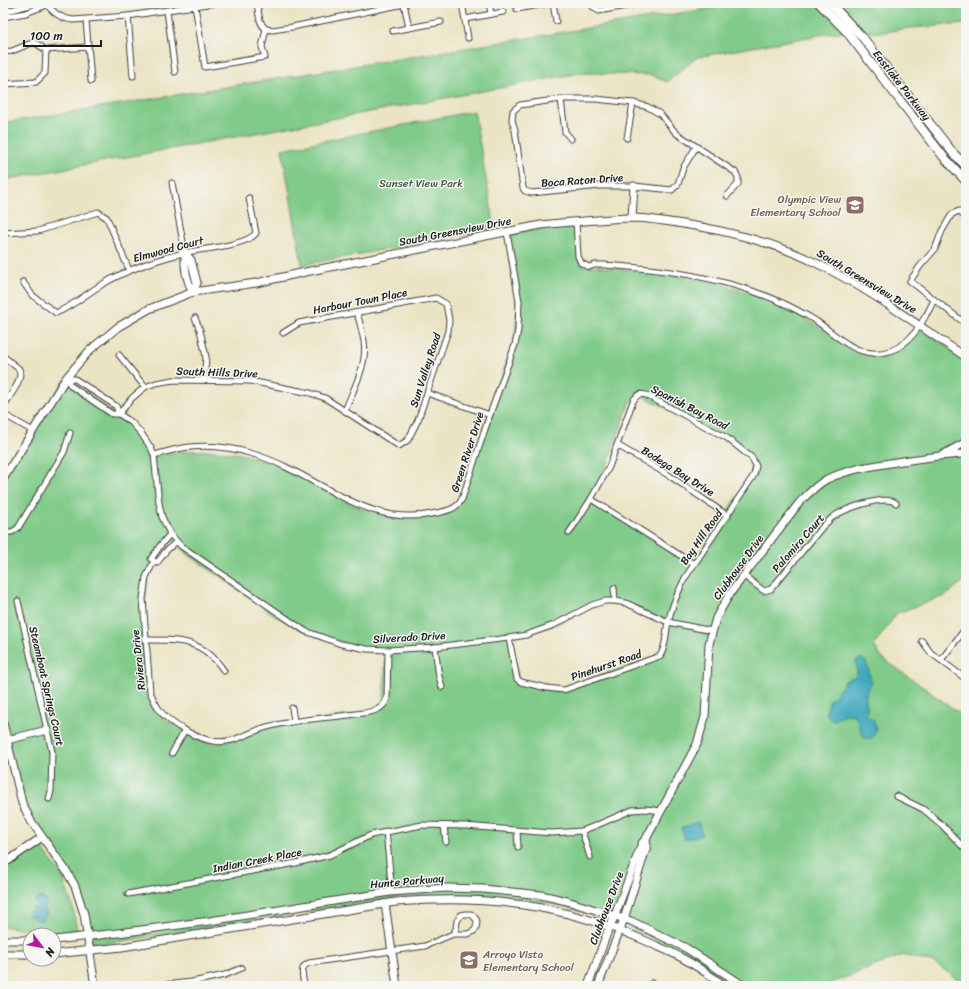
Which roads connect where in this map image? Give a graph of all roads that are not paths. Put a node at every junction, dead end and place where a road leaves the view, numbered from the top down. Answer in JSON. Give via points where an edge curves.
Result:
{"nodes":[{"id":1,"x":38,"y":3,"type":"edge"},
{"id":2,"x":213,"y":3,"type":"edge"},
{"id":3,"x":257,"y":3,"type":"edge"},
{"id":4,"x":404,"y":3,"type":"edge"},
{"id":5,"x":462,"y":3,"type":"edge"},
{"id":6,"x":489,"y":3,"type":"edge"},
{"id":7,"x":552,"y":3,"type":"edge"},
{"id":8,"x":590,"y":3,"type":"edge"},
{"id":9,"x":642,"y":3,"type":"edge"},
{"id":10,"x":819,"y":3,"type":"edge"},
{"id":11,"x":830,"y":3,"type":"edge"},
{"id":12,"x":47,"y":4,"type":"edge"},
{"id":13,"x":195,"y":6,"type":"junction"},
{"id":14,"x":517,"y":9,"type":"dead end"},
{"id":15,"x":167,"y":11,"type":"junction"},
{"id":16,"x":3,"y":12,"type":"edge"},
{"id":17,"x":503,"y":12,"type":"dead end"},
{"id":18,"x":491,"y":14,"type":"junction"},
{"id":19,"x":128,"y":16,"type":"junction"},
{"id":20,"x":3,"y":17,"type":"edge"},
{"id":21,"x":465,"y":19,"type":"junction"},
{"id":22,"x":86,"y":20,"type":"junction"},
{"id":23,"x":556,"y":20,"type":"dead end"},
{"id":24,"x":441,"y":22,"type":"dead end"},
{"id":25,"x":409,"y":28,"type":"junction"},
{"id":26,"x":266,"y":29,"type":"junction"},
{"id":27,"x":393,"y":31,"type":"dead end"},
{"id":28,"x":468,"y":38,"type":"dead end"},
{"id":29,"x":88,"y":47,"type":"junction"},
{"id":30,"x":46,"y":50,"type":"junction"},
{"id":31,"x":3,"y":52,"type":"edge"},
{"id":32,"x":175,"y":72,"type":"dead end"},
{"id":33,"x":133,"y":76,"type":"dead end"},
{"id":34,"x":91,"y":80,"type":"dead end"},
{"id":35,"x":3,"y":84,"type":"edge"},
{"id":36,"x":900,"y":85,"type":"junction"},
{"id":37,"x":892,"y":90,"type":"junction"},
{"id":38,"x":561,"y":100,"type":"junction"},
{"id":39,"x":633,"y":103,"type":"junction"},
{"id":40,"x":627,"y":138,"type":"dead end"},
{"id":41,"x":571,"y":139,"type":"dead end"},
{"id":42,"x":696,"y":147,"type":"junction"},
{"id":43,"x":966,"y":166,"type":"edge"},
{"id":44,"x":966,"y":182,"type":"edge"},
{"id":45,"x":172,"y":183,"type":"dead end"},
{"id":46,"x":634,"y":186,"type":"junction"},
{"id":47,"x":727,"y":196,"type":"dead end"},
{"id":48,"x":249,"y":198,"type":"dead end"},
{"id":49,"x":632,"y":218,"type":"junction"},
{"id":50,"x":966,"y":218,"type":"edge"},
{"id":51,"x":576,"y":221,"type":"junction"},
{"id":52,"x":507,"y":232,"type":"junction"},
{"id":53,"x":3,"y":233,"type":"edge"},
{"id":54,"x":185,"y":253,"type":"junction"},
{"id":55,"x":129,"y":270,"type":"junction"},
{"id":56,"x":23,"y":282,"type":"dead end"},
{"id":57,"x":193,"y":292,"type":"junction"},
{"id":58,"x":934,"y":300,"type":"junction"},
{"id":59,"x":442,"y":301,"type":"joint"},
{"id":60,"x":357,"y":313,"type":"junction"},
{"id":61,"x":195,"y":318,"type":"dead end"},
{"id":62,"x":966,"y":324,"type":"edge"},
{"id":63,"x":920,"y":326,"type":"junction"},
{"id":64,"x":283,"y":333,"type":"dead end"},
{"id":65,"x":119,"y":355,"type":"dead end"},
{"id":66,"x":3,"y":356,"type":"edge"},
{"id":67,"x":966,"y":357,"type":"edge"},
{"id":68,"x":66,"y":378,"type":"junction"},
{"id":69,"x":204,"y":380,"type":"junction"},
{"id":70,"x":145,"y":387,"type":"junction"},
{"id":71,"x":427,"y":393,"type":"junction"},
{"id":72,"x":3,"y":407,"type":"edge"},
{"id":73,"x":345,"y":411,"type":"junction"},
{"id":74,"x":3,"y":414,"type":"edge"},
{"id":75,"x":119,"y":414,"type":"junction"},
{"id":76,"x":490,"y":414,"type":"junction"},
{"id":77,"x":33,"y":431,"type":"junction"},
{"id":78,"x":70,"y":433,"type":"dead end"},
{"id":79,"x":406,"y":442,"type":"joint"},
{"id":80,"x":966,"y":442,"type":"edge"},
{"id":81,"x":617,"y":446,"type":"junction"},
{"id":82,"x":966,"y":453,"type":"edge"},
{"id":83,"x":154,"y":455,"type":"junction"},
{"id":84,"x":942,"y":455,"type":"junction"},
{"id":85,"x":756,"y":466,"type":"joint"},
{"id":86,"x":3,"y":479,"type":"edge"},
{"id":87,"x":591,"y":499,"type":"junction"},
{"id":88,"x":896,"y":503,"type":"dead end"},
{"id":89,"x":728,"y":516,"type":"junction"},
{"id":90,"x":3,"y":532,"type":"edge"},
{"id":91,"x":569,"y":533,"type":"dead end"},
{"id":92,"x":170,"y":534,"type":"junction"},
{"id":93,"x":176,"y":542,"type":"junction"},
{"id":94,"x":154,"y":561,"type":"junction"},
{"id":95,"x":694,"y":564,"type":"junction"},
{"id":96,"x":743,"y":576,"type":"junction"},
{"id":97,"x":614,"y":588,"type":"dead end"},
{"id":98,"x":18,"y":601,"type":"dead end"},
{"id":99,"x":615,"y":601,"type":"junction"},
{"id":100,"x":668,"y":622,"type":"junction"},
{"id":101,"x":966,"y":628,"type":"edge"},
{"id":102,"x":712,"y":632,"type":"junction"},
{"id":103,"x":509,"y":638,"type":"junction"},
{"id":104,"x":145,"y":640,"type":"junction"},
{"id":105,"x":922,"y":641,"type":"dead end"},
{"id":106,"x":435,"y":647,"type":"junction"},
{"id":107,"x":388,"y":650,"type":"junction"},
{"id":108,"x":941,"y":660,"type":"junction"},
{"id":109,"x":224,"y":671,"type":"dead end"},
{"id":110,"x":966,"y":679,"type":"edge"},
{"id":111,"x":442,"y":688,"type":"dead end"},
{"id":112,"x":292,"y":708,"type":"dead end"},
{"id":113,"x":294,"y":721,"type":"junction"},
{"id":114,"x":3,"y":724,"type":"edge"},
{"id":115,"x":46,"y":730,"type":"junction"},
{"id":116,"x":185,"y":730,"type":"junction"},
{"id":117,"x":7,"y":740,"type":"junction"},
{"id":118,"x":172,"y":754,"type":"dead end"},
{"id":119,"x":896,"y":796,"type":"dead end"},
{"id":120,"x":49,"y":799,"type":"dead end"},
{"id":121,"x":660,"y":812,"type":"junction"},
{"id":122,"x":444,"y":826,"type":"junction"},
{"id":123,"x":386,"y":831,"type":"junction"},
{"id":124,"x":517,"y":831,"type":"junction"},
{"id":125,"x":582,"y":831,"type":"junction"},
{"id":126,"x":42,"y":837,"type":"junction"},
{"id":127,"x":646,"y":839,"type":"junction"},
{"id":128,"x":446,"y":842,"type":"dead end"},
{"id":129,"x":518,"y":847,"type":"dead end"},
{"id":130,"x":966,"y":850,"type":"edge"},
{"id":131,"x":3,"y":852,"type":"edge"},
{"id":132,"x":590,"y":857,"type":"dead end"},
{"id":133,"x":6,"y":863,"type":"edge"},
{"id":134,"x":390,"y":892,"type":"junction"},
{"id":135,"x":128,"y":894,"type":"dead end"},
{"id":136,"x":385,"y":904,"type":"junction"},
{"id":137,"x":615,"y":916,"type":"junction"},
{"id":138,"x":624,"y":918,"type":"junction"},
{"id":139,"x":610,"y":927,"type":"junction"},
{"id":140,"x":619,"y":930,"type":"junction"},
{"id":141,"x":453,"y":934,"type":"junction"},
{"id":142,"x":88,"y":937,"type":"junction"},
{"id":143,"x":62,"y":939,"type":"edge"},
{"id":144,"x":3,"y":940,"type":"edge"},
{"id":145,"x":22,"y":940,"type":"edge"},
{"id":146,"x":89,"y":950,"type":"junction"},
{"id":147,"x":392,"y":950,"type":"junction"},
{"id":148,"x":62,"y":953,"type":"edge"},
{"id":149,"x":3,"y":954,"type":"edge"},
{"id":150,"x":22,"y":954,"type":"edge"},
{"id":151,"x":242,"y":968,"type":"dead end"},
{"id":152,"x":193,"y":984,"type":"edge"},
{"id":153,"x":95,"y":986,"type":"edge"},
{"id":154,"x":154,"y":986,"type":"edge"},
{"id":155,"x":304,"y":986,"type":"edge"},
{"id":156,"x":397,"y":986,"type":"edge"},
{"id":157,"x":588,"y":986,"type":"edge"},
{"id":158,"x":598,"y":986,"type":"edge"},
{"id":159,"x":725,"y":986,"type":"edge"},
{"id":160,"x":744,"y":986,"type":"edge"}],
"edges":[{"from":1,"to":16,"type":"street"},
{"from":2,"to":13,"type":"street"},
{"from":3,"to":26,"type":"street","via":[[260,22]]},
{"from":4,"to":25,"type":"street"},
{"from":4,"to":26,"type":"street","via":[[292,27]]},
{"from":5,"to":21,"type":"street"},
{"from":6,"to":18,"type":"street"},
{"from":7,"to":14,"type":"street"},
{"from":7,"to":23,"type":"street"},
{"from":8,"to":9,"type":"street","via":[[599,11]]},
{"from":10,"to":37,"type":"main road","name":"Eastlake Parkway","via":[[848,32]]},
{"from":11,"to":36,"type":"main road","name":"Eastlake Parkway","via":[[863,38]]},
{"from":12,"to":20,"type":"street","via":[[26,13]]},
{"from":12,"to":22,"type":"street","via":[[64,18]]},
{"from":13,"to":15,"type":"street"},
{"from":13,"to":26,"type":"street","via":[[205,67],[265,57],[262,46]]},
{"from":15,"to":19,"type":"street"},
{"from":15,"to":32,"type":"street"},
{"from":17,"to":18,"type":"street"},
{"from":18,"to":21,"type":"street"},
{"from":19,"to":22,"type":"street"},
{"from":19,"to":33,"type":"street"},
{"from":21,"to":28,"type":"street"},
{"from":22,"to":29,"type":"street"},
{"from":24,"to":25,"type":"street"},
{"from":25,"to":27,"type":"street"},
{"from":29,"to":30,"type":"street"},
{"from":29,"to":34,"type":"street"},
{"from":30,"to":31,"type":"street","via":[[34,42]]},
{"from":30,"to":35,"type":"street","via":[[45,73],[36,82]]},
{"from":36,"to":37,"type":"main road"},
{"from":36,"to":43,"type":"main road","name":"Eastlake Parkway"},
{"from":37,"to":44,"type":"main road","name":"Eastlake Parkway"},
{"from":38,"to":39,"type":"street","via":[[596,99]]},
{"from":38,"to":41,"type":"street","via":[[565,132]]},
{"from":38,"to":46,"type":"street","name":"Boca Raton Drive","via":[[520,105],[513,111],[512,120],[525,191],[532,194],[600,186]]},
{"from":39,"to":40,"type":"street"},
{"from":39,"to":42,"type":"street","via":[[660,114],[676,133]]},
{"from":42,"to":46,"type":"street","name":"Boca Raton Drive","via":[[674,189]]},
{"from":42,"to":47,"type":"street","via":[[735,172],[738,184]]},
{"from":45,"to":54,"type":"street"},
{"from":46,"to":49,"type":"street"},
{"from":48,"to":54,"type":"street","name":"Elmwood Court","via":[[256,230],[254,235],[246,240]]},
{"from":49,"to":51,"type":"street","name":"South Greensview Drive"},
{"from":49,"to":63,"type":"street","name":"South Greensview Drive","via":[[710,228],[766,243],[830,270]]},
{"from":50,"to":58,"type":"street","via":[[959,211],[952,214],[935,249],[910,281]]},
{"from":51,"to":52,"type":"street","name":"South Greensview Drive"},
{"from":51,"to":63,"type":"street","via":[[578,256],[584,265],[675,272],[743,288],[797,310],[854,348],[870,353],[888,352],[898,348],[912,338]]},
{"from":52,"to":57,"type":"street","name":"South Greensview Drive","via":[[256,283]]},
{"from":52,"to":76,"type":"street","name":"Green River Drive","via":[[519,301],[519,320],[515,345]]},
{"from":53,"to":55,"type":"street","via":[[38,231],[98,212],[107,218]]},
{"from":54,"to":55,"type":"street","name":"Elmwood Court"},
{"from":54,"to":57,"type":"street","via":[[191,260],[197,283]]},
{"from":55,"to":56,"type":"street","name":"Elmwood Court","via":[[56,313],[32,295]]},
{"from":57,"to":68,"type":"street","name":"South Greensview Drive","via":[[149,309],[118,327],[90,350]]},
{"from":58,"to":62,"type":"street"},
{"from":58,"to":63,"type":"street"},
{"from":59,"to":60,"type":"street","name":"Harbour Town Place","via":[[436,298],[425,299]]},
{"from":59,"to":71,"type":"street","name":"Sun Valley Road","via":[[446,304],[448,331]]},
{"from":60,"to":64,"type":"street","name":"Harbour Town Place","via":[[299,323]]},
{"from":60,"to":73,"type":"street","via":[[364,342],[363,358],[361,372]]},
{"from":61,"to":69,"type":"street","via":[[206,357]]},
{"from":63,"to":67,"type":"street","name":"South Greensview Drive"},
{"from":65,"to":70,"type":"street"},
{"from":66,"to":72,"type":"street","via":[[21,371],[20,379]]},
{"from":68,"to":75,"type":"street","name":"Silverado Drive","via":[[71,386],[82,394],[112,414]]},
{"from":68,"to":75,"type":"street","name":"Silverado Drive","via":[[75,379],[116,406]]},
{"from":68,"to":77,"type":"street","name":"South Greensview Drive"},
{"from":69,"to":70,"type":"street","name":"South Hills Drive","via":[[173,380]]},
{"from":69,"to":73,"type":"street","name":"South Hills Drive","via":[[250,381],[310,393],[325,398]]},
{"from":70,"to":75,"type":"street","name":"South Hills Drive"},
{"from":71,"to":76,"type":"street"},
{"from":71,"to":79,"type":"street","name":"Sun Valley Road","via":[[418,420]]},
{"from":73,"to":79,"type":"street","name":"South Hills Drive","via":[[399,446]]},
{"from":74,"to":77,"type":"street"},
{"from":75,"to":83,"type":"street","name":"Silverado Drive","via":[[141,433]]},
{"from":76,"to":83,"type":"street","name":"Green River Drive","via":[[461,502],[451,509],[425,516],[404,517],[365,507],[278,462],[243,451],[190,447]]},
{"from":77,"to":86,"type":"street","name":"South Greensview Drive"},
{"from":78,"to":90,"type":"street","via":[[64,452],[18,528],[12,532]]},
{"from":80,"to":84,"type":"street","name":"Clubhouse Drive"},
{"from":81,"to":85,"type":"street","name":"Spanish Bay Road","via":[[633,401],[640,394],[727,438],[752,458]]},
{"from":81,"to":87,"type":"street","name":"Spanish Bay Road","via":[[609,467]]},
{"from":81,"to":89,"type":"street","name":"Bodega Bay Drive","via":[[670,476]]},
{"from":82,"to":84,"type":"street","name":"Clubhouse Drive"},
{"from":83,"to":92,"type":"street","name":"Silverado Drive","via":[[160,510]]},
{"from":84,"to":96,"type":"street","name":"Clubhouse Drive","via":[[864,467],[826,480],[799,503]]},
{"from":85,"to":89,"type":"street","name":"Bay Hill Road","via":[[754,474]]},
{"from":87,"to":91,"type":"street","name":"Spanish Bay Road"},
{"from":87,"to":95,"type":"street"},
{"from":88,"to":96,"type":"street","name":"Palomira Court","via":[[889,500],[866,504],[833,517],[771,589],[764,591]]},
{"from":89,"to":95,"type":"street","name":"Bay Hill Road"},
{"from":92,"to":93,"type":"street","name":"Silverado Drive"},
{"from":92,"to":94,"type":"street","name":"Riviera Drive","via":[[151,559]]},
{"from":93,"to":94,"type":"street","via":[[157,563]]},
{"from":93,"to":107,"type":"street","name":"Silverado Drive","via":[[305,630],[358,648]]},
{"from":94,"to":104,"type":"street","name":"Riviera Drive","via":[[146,577],[144,589]]},
{"from":95,"to":100,"type":"street","name":"Bay Hill Road","via":[[678,593]]},
{"from":96,"to":102,"type":"street","name":"Clubhouse Drive","via":[[722,605]]},
{"from":97,"to":99,"type":"street"},
{"from":98,"to":115,"type":"street","name":"Steamboat Springs Court"},
{"from":99,"to":100,"type":"street","name":"Silverado Drive","via":[[626,603]]},
{"from":99,"to":103,"type":"street","name":"Silverado Drive","via":[[592,605],[554,625]]},
{"from":100,"to":102,"type":"street","name":"Silverado Drive"},
{"from":100,"to":103,"type":"street","name":"Pinehurst Road","via":[[664,650],[660,656],[564,690],[546,688],[517,679]]},
{"from":101,"to":108,"type":"street"},
{"from":102,"to":121,"type":"street","name":"Clubhouse Drive","via":[[708,644],[701,731],[697,744]]},
{"from":103,"to":106,"type":"street","name":"Silverado Drive"},
{"from":104,"to":109,"type":"street","via":[[176,640],[190,643],[209,653]]},
{"from":104,"to":116,"type":"street","name":"Riviera Drive","via":[[150,692],[162,713]]},
{"from":105,"to":108,"type":"street","via":[[931,653]]},
{"from":106,"to":107,"type":"street","name":"Silverado Drive"},
{"from":106,"to":111,"type":"street"},
{"from":107,"to":113,"type":"street","name":"Riviera Drive","via":[[387,699],[384,706],[366,713]]},
{"from":108,"to":110,"type":"street"},
{"from":112,"to":113,"type":"street"},
{"from":113,"to":116,"type":"street","name":"Riviera Drive","via":[[226,741],[214,741]]},
{"from":114,"to":117,"type":"street"},
{"from":115,"to":117,"type":"street"},
{"from":115,"to":120,"type":"street","name":"Steamboat Springs Court","via":[[52,752]]},
{"from":116,"to":118,"type":"street"},
{"from":117,"to":126,"type":"street","via":[[22,803]]},
{"from":119,"to":130,"type":"street","via":[[923,810]]},
{"from":121,"to":125,"type":"street","name":"Indian Creek Place","via":[[632,810]]},
{"from":121,"to":127,"type":"street","name":"Clubhouse Drive"},
{"from":122,"to":123,"type":"street","name":"Indian Creek Place","via":[[422,825]]},
{"from":122,"to":124,"type":"street","name":"Indian Creek Place"},
{"from":122,"to":128,"type":"street"},
{"from":123,"to":134,"type":"street"},
{"from":123,"to":135,"type":"street","name":"Indian Creek Place","via":[[371,835],[330,856]]},
{"from":124,"to":125,"type":"street","name":"Indian Creek Place"},
{"from":124,"to":129,"type":"street"},
{"from":125,"to":132,"type":"street"},
{"from":126,"to":133,"type":"street"},
{"from":126,"to":142,"type":"street","via":[[75,886]]},
{"from":127,"to":137,"type":"street","name":"Clubhouse Drive","via":[[642,842]]},
{"from":127,"to":138,"type":"street","name":"Clubhouse Drive","via":[[647,846]]},
{"from":131,"to":133,"type":"street"},
{"from":134,"to":137,"type":"street","name":"Hunte Parkway","via":[[447,888],[513,891],[567,901]]},
{"from":134,"to":142,"type":"street","name":"Hunte Parkway","via":[[210,921]]},
{"from":136,"to":139,"type":"street","name":"Hunte Parkway","via":[[433,899],[494,901],[555,910]]},
{"from":136,"to":146,"type":"street","name":"Hunte Parkway","via":[[122,947]]},
{"from":136,"to":147,"type":"street"},
{"from":137,"to":138,"type":"street","name":"Hunte Parkway"},
{"from":137,"to":139,"type":"street","name":"Clubhouse Drive"},
{"from":138,"to":140,"type":"street","name":"Clubhouse Drive"},
{"from":138,"to":160,"type":"street","name":"Hunte Parkway","via":[[686,948]]},
{"from":139,"to":140,"type":"street","name":"Hunte Parkway"},
{"from":139,"to":157,"type":"street","name":"Clubhouse Drive"},
{"from":140,"to":158,"type":"street","name":"Clubhouse Drive"},
{"from":140,"to":159,"type":"street","name":"Hunte Parkway","via":[[681,957]]},
{"from":141,"to":141,"type":"street","via":[[472,933],[477,925],[476,919],[471,914],[461,915]]},
{"from":141,"to":147,"type":"street","via":[[425,946]]},
{"from":142,"to":143,"type":"street","name":"Hunte Parkway"},
{"from":142,"to":146,"type":"street"},
{"from":144,"to":145,"type":"street"},
{"from":146,"to":148,"type":"street","name":"Hunte Parkway"},
{"from":146,"to":153,"type":"street"},
{"from":147,"to":155,"type":"street","via":[[309,963],[302,969]]},
{"from":147,"to":156,"type":"street"},
{"from":149,"to":150,"type":"street"},
{"from":151,"to":152,"type":"street"},
{"from":152,"to":154,"type":"street"}]}
